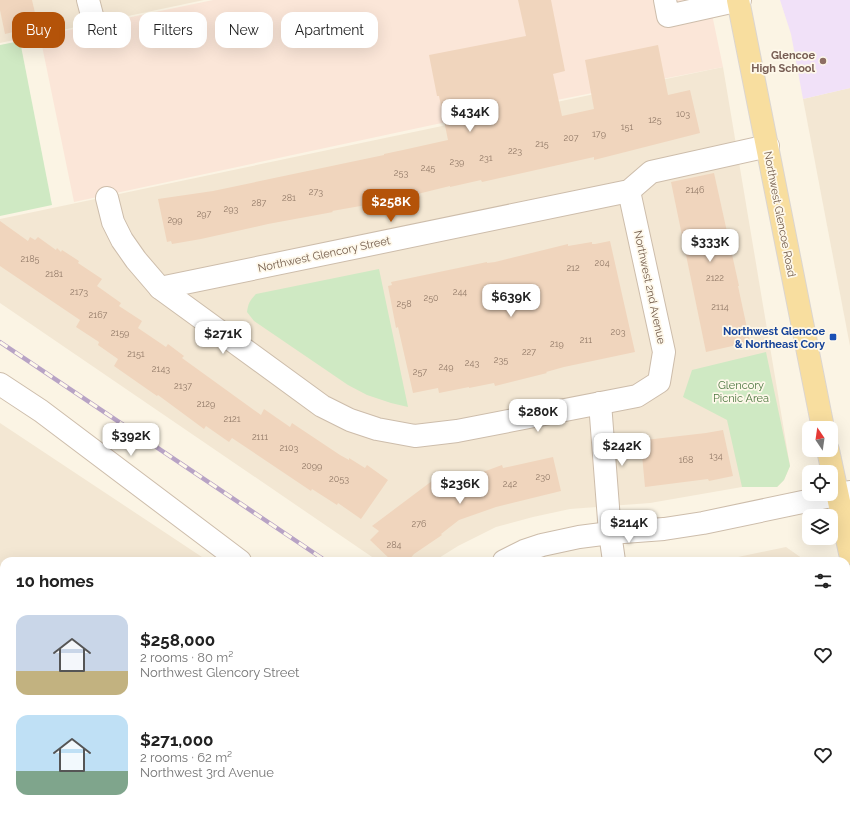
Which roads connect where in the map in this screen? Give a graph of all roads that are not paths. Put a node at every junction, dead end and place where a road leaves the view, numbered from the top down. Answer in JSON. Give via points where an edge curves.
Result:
{"nodes":[{"id":1,"x":665,"y":0,"type":"edge"},
{"id":2,"x":738,"y":0,"type":"edge"},
{"id":3,"x":768,"y":146,"type":"junction"},
{"id":4,"x":629,"y":191,"type":"junction"},
{"id":5,"x":107,"y":198,"type":"dead end"},
{"id":6,"x":160,"y":288,"type":"junction"},
{"id":7,"x":0,"y":384,"type":"edge"},
{"id":8,"x":600,"y":404,"type":"junction"},
{"id":9,"x":822,"y":421,"type":"edge"},
{"id":10,"x":831,"y":457,"type":"edge"},
{"id":11,"x":844,"y":494,"type":"edge"},
{"id":12,"x":610,"y":533,"type":"junction"},
{"id":13,"x":850,"y":553,"type":"edge"},
{"id":14,"x":235,"y":557,"type":"edge"},
{"id":15,"x":513,"y":557,"type":"edge"},
{"id":16,"x":613,"y":557,"type":"edge"}],
"edges":[{"from":1,"to":2,"type":"street","via":[[668,16]]},
{"from":2,"to":3,"type":"main road","name":"Northwest Glencoe Road"},
{"from":3,"to":4,"type":"street","via":[[651,172]]},
{"from":3,"to":9,"type":"main road","name":"Northwest Glencoe Road"},
{"from":4,"to":6,"type":"street","name":"Northwest Glencory Street"},
{"from":4,"to":8,"type":"street","name":"Northwest 2nd Avenue","via":[[664,352],[659,382],[637,396]]},
{"from":5,"to":6,"type":"street","via":[[113,222],[122,240]]},
{"from":6,"to":8,"type":"street","via":[[322,406],[350,420],[377,429],[415,436],[457,431]]},
{"from":7,"to":14,"type":"street","via":[[41,411]]},
{"from":8,"to":12,"type":"street"},
{"from":10,"to":11,"type":"main road"},
{"from":11,"to":12,"type":"street","via":[[704,523]]},
{"from":11,"to":13,"type":"main road"},
{"from":12,"to":15,"type":"street","via":[[542,546]]},
{"from":12,"to":16,"type":"street"}]}
